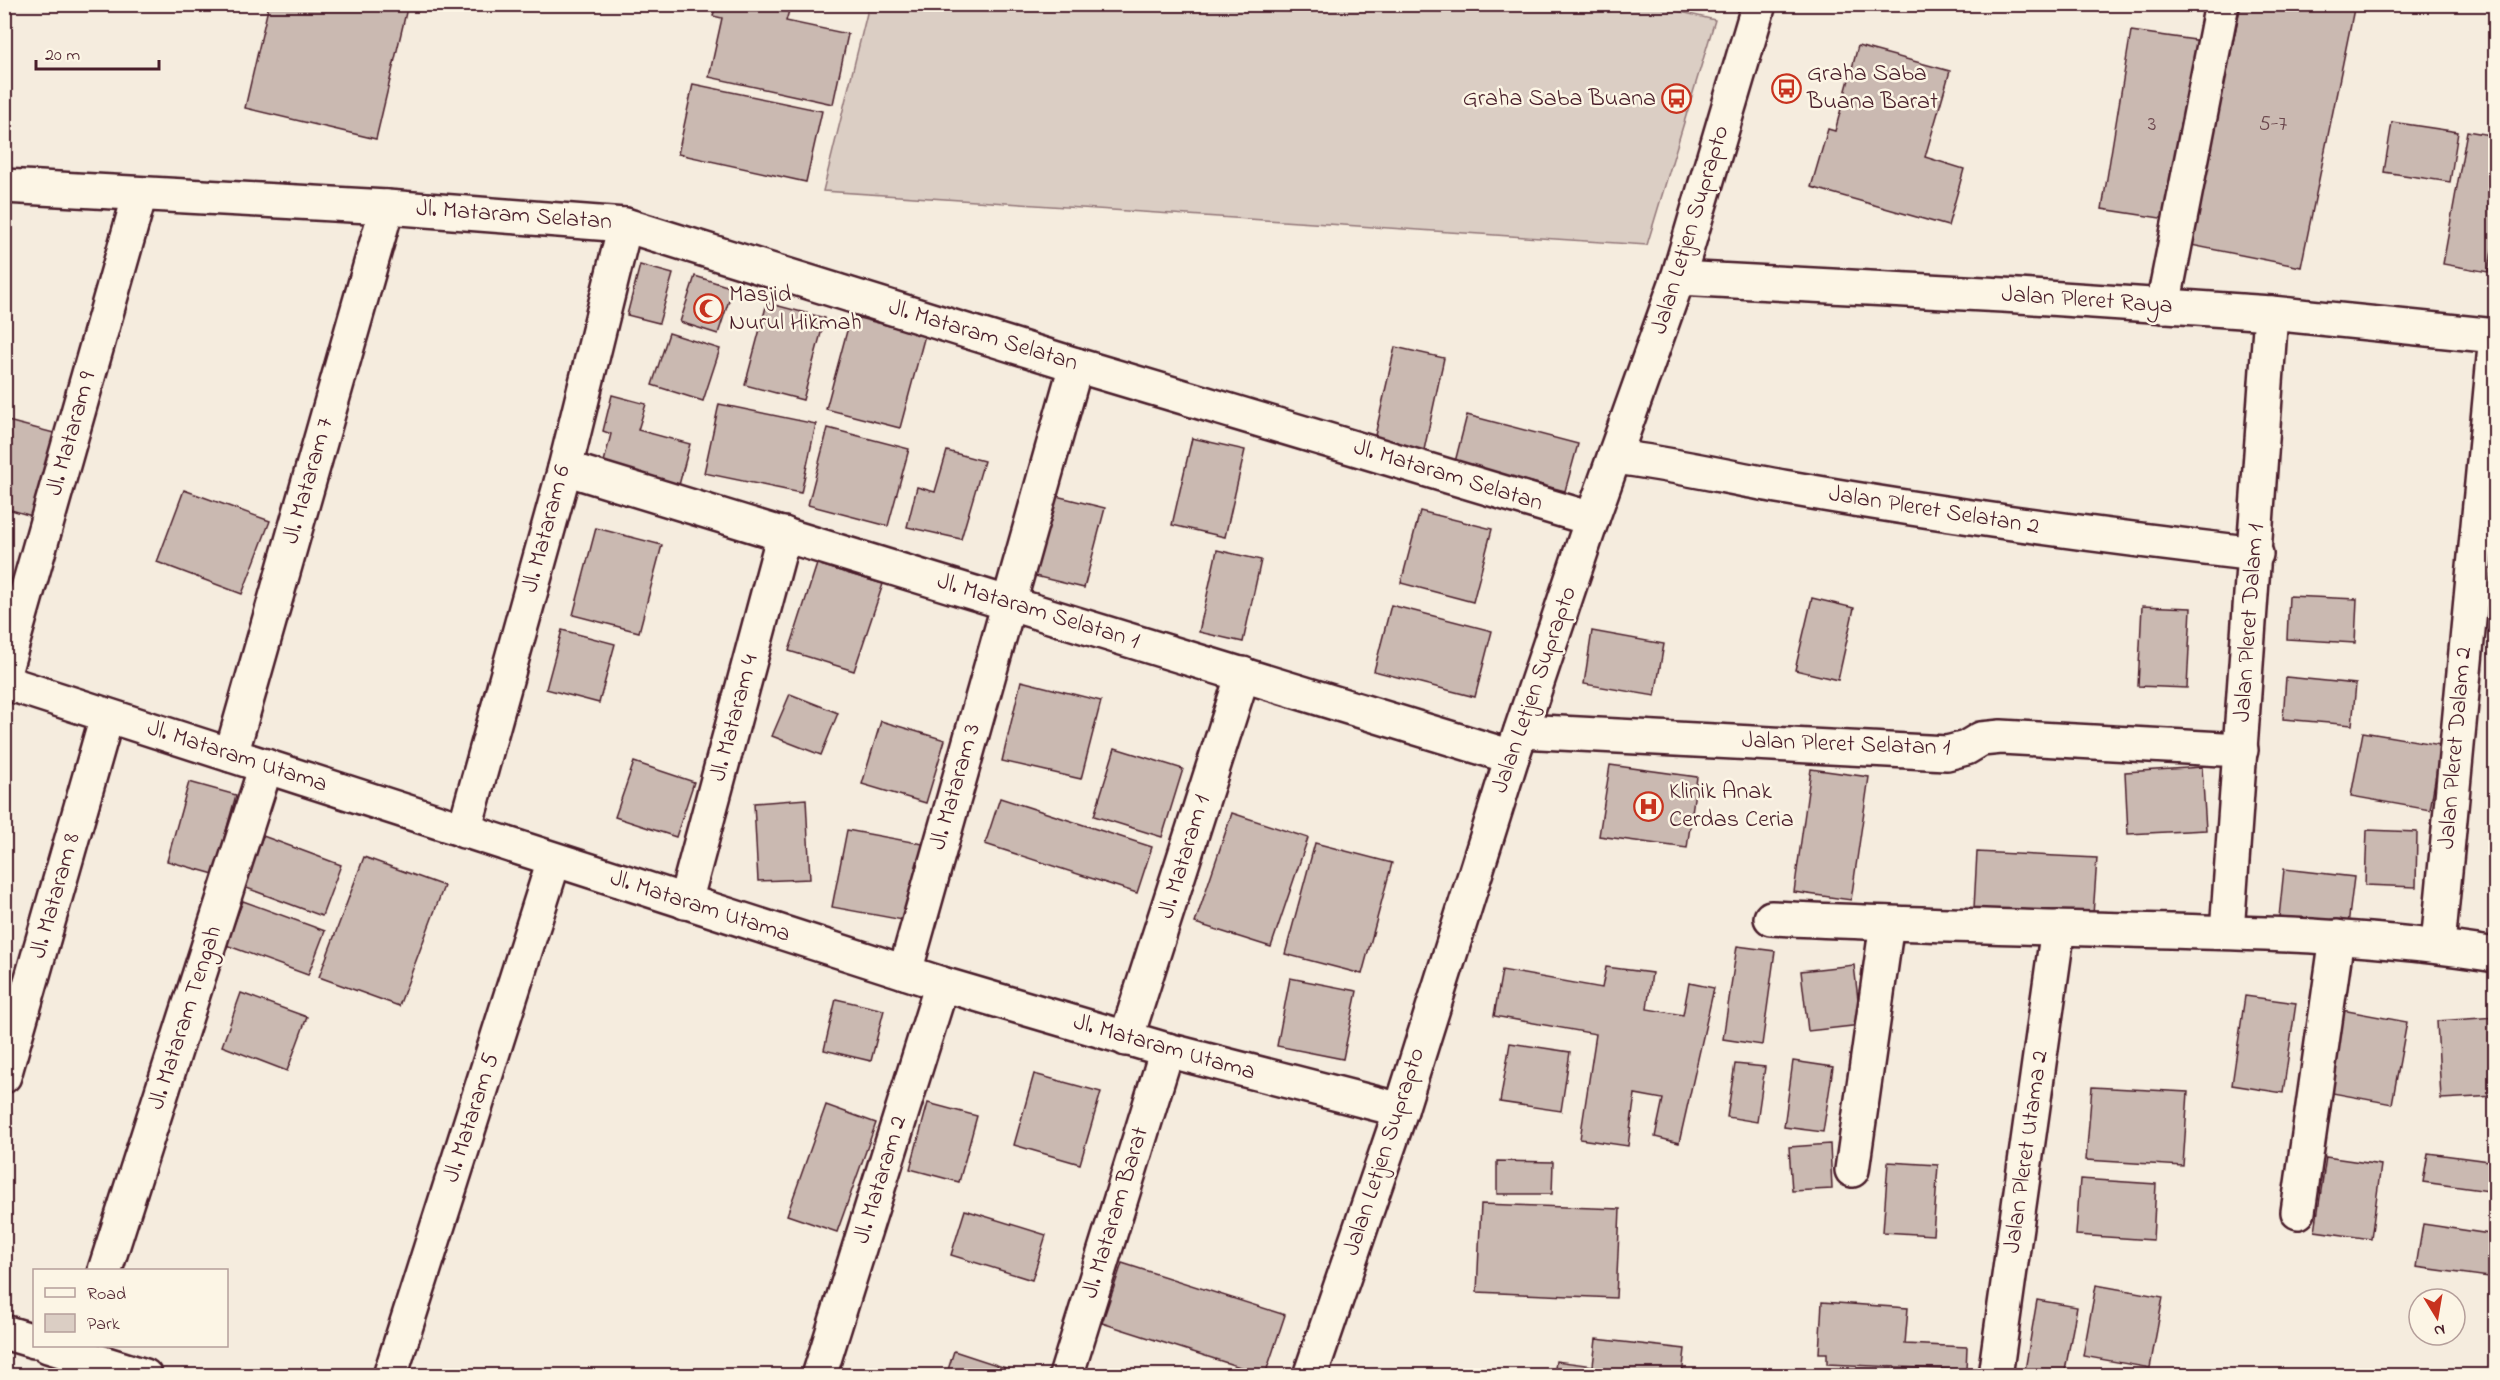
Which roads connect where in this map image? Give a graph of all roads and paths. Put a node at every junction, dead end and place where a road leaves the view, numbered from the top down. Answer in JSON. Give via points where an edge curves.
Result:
{"nodes":[{"id":1,"x":1759,"y":4,"type":"edge"},
{"id":2,"x":2222,"y":4,"type":"edge"},
{"id":3,"x":4,"y":186,"type":"edge"},
{"id":4,"x":140,"y":194,"type":"junction"},
{"id":5,"x":387,"y":207,"type":"junction"},
{"id":6,"x":625,"y":225,"type":"junction"},
{"id":7,"x":1678,"y":278,"type":"junction"},
{"id":8,"x":2163,"y":306,"type":"junction"},
{"id":9,"x":2271,"y":313,"type":"junction"},
{"id":10,"x":2496,"y":336,"type":"edge"},
{"id":11,"x":1076,"y":365,"type":"junction"},
{"id":12,"x":1615,"y":457,"type":"junction"},
{"id":13,"x":565,"y":468,"type":"junction"},
{"id":14,"x":1592,"y":519,"type":"junction"},
{"id":15,"x":784,"y":534,"type":"junction"},
{"id":16,"x":2256,"y":555,"type":"junction"},
{"id":17,"x":1008,"y":602,"type":"junction"},
{"id":18,"x":4,"y":673,"type":"edge"},
{"id":19,"x":1243,"y":674,"type":"junction"},
{"id":20,"x":4,"y":682,"type":"edge"},
{"id":21,"x":107,"y":716,"type":"junction"},
{"id":22,"x":1516,"y":744,"type":"junction"},
{"id":23,"x":2241,"y":750,"type":"junction"},
{"id":24,"x":231,"y":755,"type":"junction"},
{"id":25,"x":266,"y":766,"type":"junction"},
{"id":26,"x":464,"y":831,"type":"junction"},
{"id":27,"x":554,"y":860,"type":"junction"},
{"id":28,"x":685,"y":902,"type":"junction"},
{"id":29,"x":1771,"y":918,"type":"dead end"},
{"id":30,"x":1887,"y":923,"type":"junction"},
{"id":31,"x":2058,"y":928,"type":"junction"},
{"id":32,"x":2227,"y":932,"type":"junction"},
{"id":33,"x":2337,"y":937,"type":"junction"},
{"id":34,"x":2438,"y":945,"type":"junction"},
{"id":35,"x":2496,"y":954,"type":"edge"},
{"id":36,"x":904,"y":972,"type":"junction"},
{"id":37,"x":942,"y":984,"type":"junction"},
{"id":38,"x":1126,"y":1039,"type":"junction"},
{"id":39,"x":1167,"y":1050,"type":"junction"},
{"id":40,"x":4,"y":1076,"type":"edge"},
{"id":41,"x":1401,"y":1110,"type":"junction"},
{"id":42,"x":1852,"y":1170,"type":"dead end"},
{"id":43,"x":2298,"y":1212,"type":"dead end"},
{"id":44,"x":105,"y":1269,"type":"edge"},
{"id":45,"x":4,"y":1332,"type":"edge"},
{"id":46,"x":33,"y":1341,"type":"edge"},
{"id":47,"x":69,"y":1349,"type":"edge"},
{"id":48,"x":145,"y":1376,"type":"edge"},
{"id":49,"x":390,"y":1376,"type":"edge"},
{"id":50,"x":819,"y":1376,"type":"edge"},
{"id":51,"x":1066,"y":1376,"type":"edge"},
{"id":52,"x":1310,"y":1376,"type":"edge"},
{"id":53,"x":1995,"y":1376,"type":"edge"}],
"edges":[{"from":1,"to":7,"type":"street","name":"Jalan Letjen Suprapto"},
{"from":2,"to":8,"type":"street"},
{"from":3,"to":4,"type":"street","name":"Jl. Mataram Selatan"},
{"from":4,"to":5,"type":"street","name":"Jl. Mataram Selatan"},
{"from":4,"to":18,"type":"street","name":"Jl. Mataram 9"},
{"from":5,"to":6,"type":"street","name":"Jl. Mataram Selatan"},
{"from":5,"to":24,"type":"street","name":"Jl. Mataram 7"},
{"from":6,"to":11,"type":"street","name":"Jl. Mataram Selatan"},
{"from":6,"to":13,"type":"street","name":"Jl. Mataram 6"},
{"from":7,"to":8,"type":"street","name":"Jalan Pleret Raya"},
{"from":7,"to":12,"type":"street","name":"Jalan Letjen Suprapto"},
{"from":8,"to":9,"type":"street","name":"Jalan Pleret Raya"},
{"from":9,"to":10,"type":"street","name":"Jalan Pleret Raya"},
{"from":9,"to":16,"type":"street","name":"Jalan Pleret Dalam 1"},
{"from":10,"to":34,"type":"street","name":"Jalan Pleret Dalam 2"},
{"from":11,"to":14,"type":"street","name":"Jl. Mataram Selatan"},
{"from":11,"to":17,"type":"street","name":"Jl. Mataram 3"},
{"from":12,"to":14,"type":"street","name":"Jalan Letjen Suprapto"},
{"from":12,"to":16,"type":"street","name":"Jalan Pleret Selatan 2","via":[[2048,529]]},
{"from":13,"to":15,"type":"street","name":"Jl. Mataram Selatan 1"},
{"from":13,"to":26,"type":"street","name":"Jl. Mataram 6"},
{"from":14,"to":22,"type":"street","name":"Jalan Letjen Suprapto"},
{"from":15,"to":17,"type":"street","name":"Jl. Mataram Selatan 1"},
{"from":15,"to":28,"type":"street","name":"Jl. Mataram 4"},
{"from":16,"to":23,"type":"street","name":"Jalan Pleret Dalam 1"},
{"from":17,"to":19,"type":"street","name":"Jl. Mataram Selatan 1"},
{"from":17,"to":36,"type":"street","name":"Jl. Mataram 3"},
{"from":19,"to":22,"type":"street","name":"Jl. Mataram Selatan 1"},
{"from":19,"to":38,"type":"street","name":"Jl. Mataram 1"},
{"from":20,"to":21,"type":"street","name":"Jl. Mataram Utama"},
{"from":21,"to":24,"type":"street","name":"Jl. Mataram Utama"},
{"from":21,"to":40,"type":"street","name":"Jl. Mataram 8"},
{"from":22,"to":23,"type":"street","name":"Jalan Pleret Selatan 1","via":[[1947,753],[1966,748],[1981,738],[2001,737]]},
{"from":22,"to":41,"type":"street","name":"Jalan Letjen Suprapto"},
{"from":23,"to":32,"type":"street","name":"Jalan Pleret Dalam 1"},
{"from":24,"to":25,"type":"street","name":"Jl. Mataram Utama"},
{"from":25,"to":26,"type":"street","name":"Jl. Mataram Utama"},
{"from":25,"to":44,"type":"street","name":"Jl. Mataram Tengah"},
{"from":26,"to":27,"type":"street","name":"Jl. Mataram Utama"},
{"from":27,"to":28,"type":"street","name":"Jl. Mataram Utama"},
{"from":27,"to":49,"type":"street","name":"Jl. Mataram 5"},
{"from":28,"to":36,"type":"street","name":"Jl. Mataram Utama"},
{"from":29,"to":30,"type":"street"},
{"from":30,"to":31,"type":"street"},
{"from":30,"to":42,"type":"street"},
{"from":31,"to":32,"type":"street"},
{"from":31,"to":53,"type":"street","name":"Jalan Pleret Utama 2"},
{"from":32,"to":33,"type":"street"},
{"from":33,"to":34,"type":"street"},
{"from":33,"to":43,"type":"street"},
{"from":34,"to":35,"type":"street"},
{"from":36,"to":37,"type":"street","name":"Jl. Mataram Utama"},
{"from":37,"to":38,"type":"street","name":"Jl. Mataram Utama"},
{"from":37,"to":50,"type":"street","name":"Jl. Mataram 2"},
{"from":38,"to":39,"type":"street","name":"Jl. Mataram Utama"},
{"from":39,"to":41,"type":"street","name":"Jl. Mataram Utama"},
{"from":39,"to":51,"type":"street","name":"Jl. Mataram Barat"},
{"from":41,"to":52,"type":"street","name":"Jalan Letjen Suprapto"},
{"from":45,"to":46,"type":"street"},
{"from":47,"to":48,"type":"street"}]}
